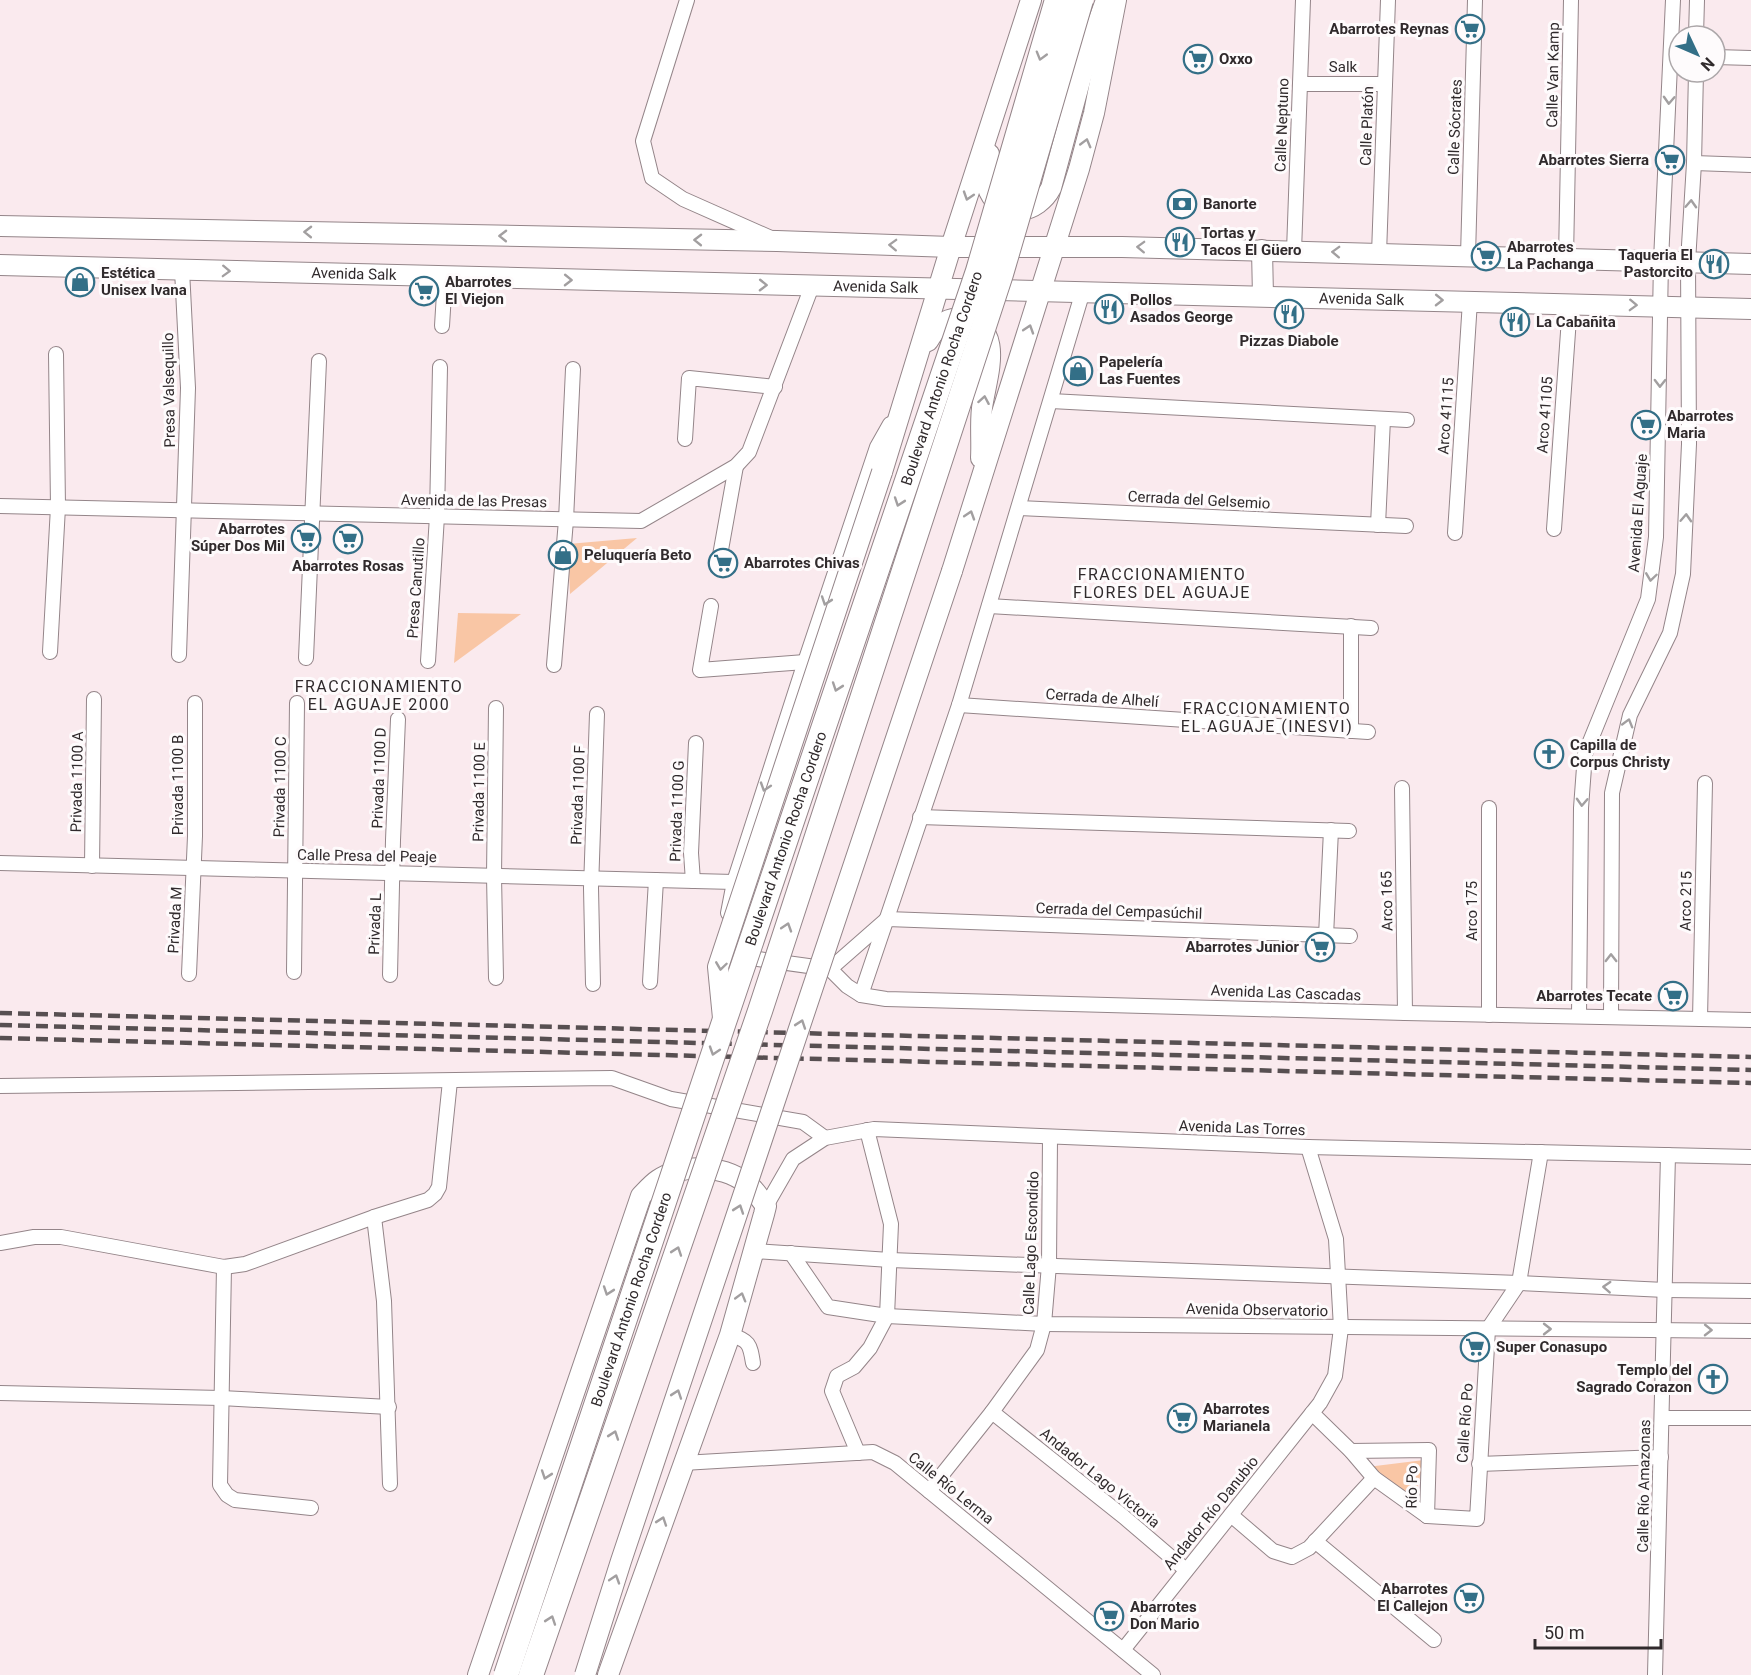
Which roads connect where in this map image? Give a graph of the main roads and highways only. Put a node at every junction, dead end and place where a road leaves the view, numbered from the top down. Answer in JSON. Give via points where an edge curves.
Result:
{"nodes":[{"id":1,"x":1030,"y":0,"type":"edge"},
{"id":2,"x":1057,"y":0,"type":"edge"},
{"id":3,"x":1081,"y":0,"type":"edge"},
{"id":4,"x":1107,"y":0,"type":"edge"},
{"id":5,"x":1116,"y":0,"type":"edge"},
{"id":6,"x":996,"y":107,"type":"junction"},
{"id":7,"x":0,"y":226,"type":"edge"},
{"id":8,"x":1055,"y":246,"type":"junction"},
{"id":9,"x":951,"y":247,"type":"junction"},
{"id":10,"x":1262,"y":250,"type":"junction"},
{"id":11,"x":1751,"y":264,"type":"edge"},
{"id":12,"x":0,"y":265,"type":"edge"},
{"id":13,"x":939,"y":290,"type":"junction"},
{"id":14,"x":1041,"y":290,"type":"junction"},
{"id":15,"x":1263,"y":296,"type":"junction"},
{"id":16,"x":1751,"y":309,"type":"edge"},
{"id":17,"x":919,"y":356,"type":"junction"},
{"id":18,"x":981,"y":479,"type":"junction"},
{"id":19,"x":724,"y":1022,"type":"junction"},
{"id":20,"x":478,"y":1675,"type":"edge"},
{"id":21,"x":506,"y":1675,"type":"edge"},
{"id":22,"x":531,"y":1675,"type":"edge"},
{"id":23,"x":585,"y":1675,"type":"edge"},
{"id":24,"x":608,"y":1675,"type":"edge"}],
"edges":[{"from":1,"to":6,"type":"main road","name":"Boulevard Antonio Rocha Cordero"},
{"from":2,"to":19,"type":"highway","name":"Boulevard Antonio Rocha Cordero","one_way":true,"bridge":true,"via":[[978,271]]},
{"from":22,"to":3,"type":"highway","name":"Boulevard Antonio Rocha Cordero","one_way":true,"bridge":true,"via":[[771,977],[997,285]]},
{"from":4,"to":6,"type":"main road","via":[[1090,44],[1051,188],[1032,208],[1013,210],[990,193],[986,174]]},
{"from":8,"to":5,"type":"main road","one_way":true,"via":[[1094,113]]},
{"from":6,"to":9,"type":"main road","name":"Boulevard Antonio Rocha Cordero","one_way":true},
{"from":9,"to":7,"type":"main road","one_way":true},
{"from":8,"to":9,"type":"main road"},
{"from":10,"to":8,"type":"main road","one_way":true},
{"from":8,"to":14,"type":"main road"},
{"from":9,"to":13,"type":"main road","name":"Boulevard Antonio Rocha Cordero"},
{"from":11,"to":10,"type":"main road","one_way":true},
{"from":10,"to":15,"type":"main road"},
{"from":12,"to":13,"type":"main road","name":"Avenida Salk","one_way":true},
{"from":13,"to":14,"type":"main road","name":"Avenida Salk"},
{"from":13,"to":17,"type":"main road","name":"Boulevard Antonio Rocha Cordero"},
{"from":14,"to":15,"type":"main road","name":"Avenida Salk"},
{"from":18,"to":14,"type":"main road","one_way":true},
{"from":15,"to":16,"type":"main road","name":"Avenida Salk","one_way":true},
{"from":18,"to":17,"type":"main road","one_way":true,"via":[[982,410],[991,360],[987,336],[978,326],[954,318],[943,322],[931,335]]},
{"from":17,"to":19,"type":"main road","name":"Boulevard Antonio Rocha Cordero","one_way":true,"bridge":true,"via":[[718,967]]},
{"from":23,"to":18,"type":"main road","one_way":true,"bridge":true},
{"from":19,"to":21,"type":"highway","name":"Boulevard Antonio Rocha Cordero","one_way":true,"bridge":true},
{"from":24,"to":20,"type":"main road","one_way":true,"via":[[730,1335],[766,1206],[744,1182],[706,1168],[682,1170],[659,1179],[641,1196]]}]}
